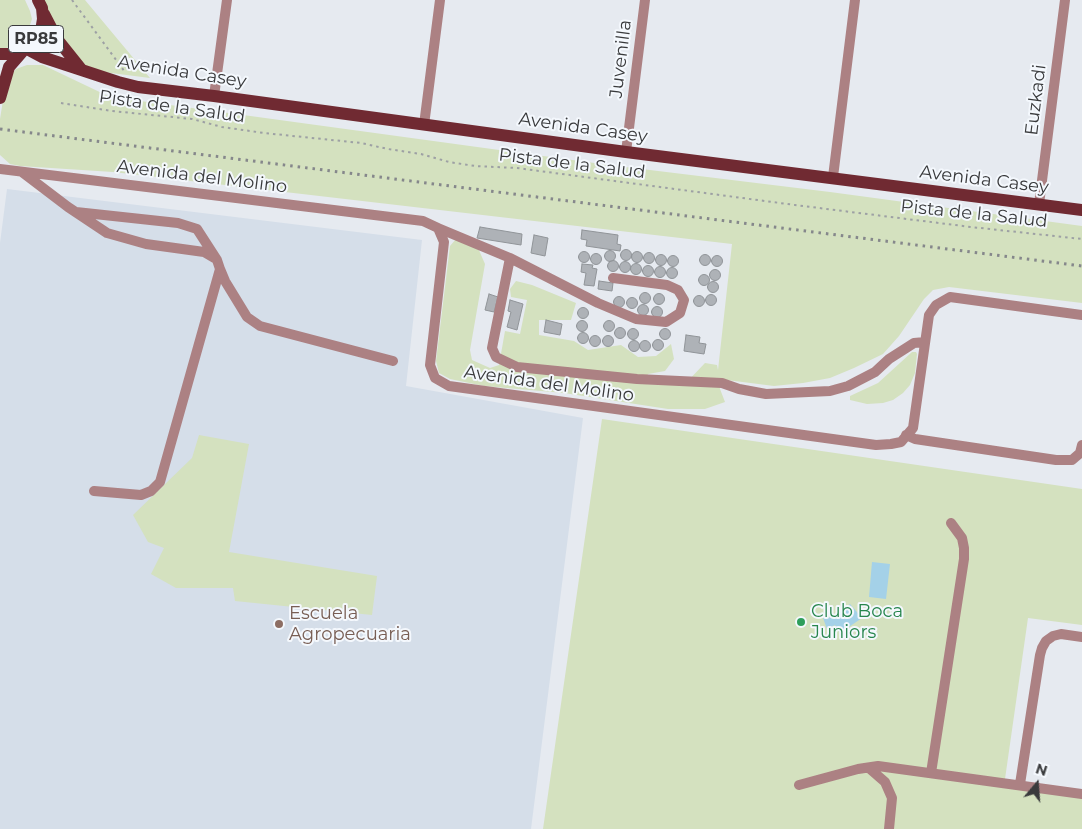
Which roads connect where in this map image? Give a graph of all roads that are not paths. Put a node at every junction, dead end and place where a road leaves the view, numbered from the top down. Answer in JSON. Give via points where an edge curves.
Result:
{"nodes":[{"id":1,"x":227,"y":0,"type":"edge"},
{"id":2,"x":440,"y":0,"type":"edge"},
{"id":3,"x":645,"y":0,"type":"edge"},
{"id":4,"x":855,"y":0,"type":"edge"},
{"id":5,"x":1065,"y":0,"type":"edge"},
{"id":6,"x":40,"y":4,"type":"edge"},
{"id":7,"x":25,"y":50,"type":"junction"},
{"id":8,"x":0,"y":54,"type":"edge"},
{"id":9,"x":81,"y":69,"type":"junction"},
{"id":10,"x":214,"y":96,"type":"junction"},
{"id":11,"x":0,"y":98,"type":"edge"},
{"id":12,"x":424,"y":125,"type":"junction"},
{"id":13,"x":626,"y":152,"type":"junction"},
{"id":14,"x":0,"y":169,"type":"edge"},
{"id":15,"x":21,"y":172,"type":"junction"},
{"id":16,"x":833,"y":177,"type":"junction"},
{"id":17,"x":1039,"y":204,"type":"junction"},
{"id":18,"x":1082,"y":210,"type":"edge"},
{"id":19,"x":76,"y":212,"type":"junction"},
{"id":20,"x":438,"y":228,"type":"junction"},
{"id":21,"x":510,"y":258,"type":"junction"},
{"id":22,"x":218,"y":264,"type":"junction"},
{"id":23,"x":613,"y":278,"type":"dead end"},
{"id":24,"x":1082,"y":315,"type":"edge"},
{"id":25,"x":925,"y":342,"type":"junction"},
{"id":26,"x":393,"y":362,"type":"dead end"},
{"id":27,"x":906,"y":435,"type":"junction"},
{"id":28,"x":1082,"y":444,"type":"edge"},
{"id":29,"x":94,"y":491,"type":"dead end"},
{"id":30,"x":950,"y":524,"type":"dead end"},
{"id":31,"x":1082,"y":637,"type":"edge"},
{"id":32,"x":869,"y":768,"type":"junction"},
{"id":33,"x":930,"y":773,"type":"junction"},
{"id":34,"x":1020,"y":784,"type":"junction"},
{"id":35,"x":799,"y":785,"type":"dead end"},
{"id":36,"x":1082,"y":794,"type":"edge"},
{"id":37,"x":889,"y":829,"type":"edge"}],
"edges":[{"from":1,"to":10,"type":"street"},
{"from":2,"to":12,"type":"street"},
{"from":3,"to":13,"type":"street","name":"Juvenilla"},
{"from":4,"to":16,"type":"street"},
{"from":5,"to":17,"type":"street","name":"Euzkadi"},
{"from":6,"to":7,"type":"main road","number":"RP85","via":[[41,31]]},
{"from":6,"to":9,"type":"main road","via":[[57,39]]},
{"from":7,"to":8,"type":"main road","number":"RP85"},
{"from":7,"to":9,"type":"main road","name":"Avenida Casey"},
{"from":7,"to":11,"type":"main road","number":"RP85","via":[[9,67]]},
{"from":9,"to":10,"type":"main road","name":"Avenida Casey","via":[[138,87]]},
{"from":10,"to":12,"type":"main road","name":"Avenida Casey"},
{"from":12,"to":13,"type":"main road","name":"Avenida Casey"},
{"from":13,"to":16,"type":"main road","name":"Avenida Casey"},
{"from":14,"to":15,"type":"street","name":"Avenida del Molino"},
{"from":15,"to":19,"type":"street"},
{"from":15,"to":20,"type":"street","name":"Avenida del Molino","via":[[423,221]]},
{"from":16,"to":17,"type":"main road","name":"Avenida Casey"},
{"from":17,"to":18,"type":"main road","name":"Avenida Casey"},
{"from":19,"to":22,"type":"street","via":[[107,233],[146,244],[204,252]]},
{"from":19,"to":22,"type":"street","via":[[178,223],[198,229]]},
{"from":20,"to":21,"type":"street"},
{"from":20,"to":27,"type":"street","name":"Avenida del Molino","via":[[444,242],[430,365],[435,378],[449,386],[876,445],[901,442]]},
{"from":21,"to":23,"type":"street","via":[[636,319],[666,322],[680,313],[684,300],[678,290],[667,285]]},
{"from":21,"to":25,"type":"street","via":[[492,348],[496,357],[517,367],[637,379],[722,383],[766,394],[830,391],[875,372],[889,358],[914,343]]},
{"from":22,"to":26,"type":"street","via":[[247,317],[260,326]]},
{"from":22,"to":29,"type":"street","via":[[160,482],[151,491],[140,494]]},
{"from":24,"to":25,"type":"street","via":[[950,297],[936,305],[928,315]]},
{"from":25,"to":27,"type":"street","via":[[912,428]]},
{"from":27,"to":28,"type":"street","via":[[1056,460],[1072,460],[1080,453]]},
{"from":30,"to":33,"type":"street","via":[[962,538],[964,560]]},
{"from":31,"to":34,"type":"street","via":[[1053,636],[1046,641],[1040,655]]},
{"from":32,"to":33,"type":"street","via":[[878,766]]},
{"from":32,"to":35,"type":"street"},
{"from":32,"to":37,"type":"street","via":[[885,782],[892,798]]},
{"from":33,"to":34,"type":"street"},
{"from":34,"to":36,"type":"street"}]}
